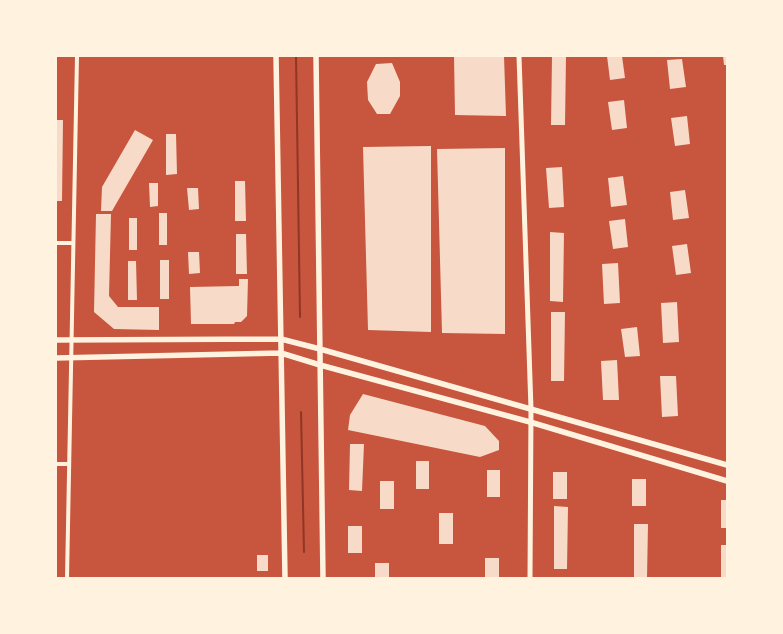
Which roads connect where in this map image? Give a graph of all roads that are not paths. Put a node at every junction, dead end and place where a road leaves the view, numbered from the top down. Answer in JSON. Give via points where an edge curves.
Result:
{"nodes":[{"id":1,"x":77,"y":56,"type":"edge"},
{"id":2,"x":276,"y":56,"type":"edge"},
{"id":3,"x":316,"y":56,"type":"edge"},
{"id":4,"x":519,"y":56,"type":"edge"},
{"id":5,"x":56,"y":243,"type":"edge"},
{"id":6,"x":73,"y":243,"type":"junction"},
{"id":7,"x":281,"y":339,"type":"junction"},
{"id":8,"x":56,"y":340,"type":"edge"},
{"id":9,"x":71,"y":340,"type":"junction"},
{"id":10,"x":320,"y":349,"type":"junction"},
{"id":11,"x":281,"y":353,"type":"junction"},
{"id":12,"x":56,"y":358,"type":"edge"},
{"id":13,"x":71,"y":358,"type":"junction"},
{"id":14,"x":320,"y":364,"type":"junction"},
{"id":15,"x":531,"y":409,"type":"junction"},
{"id":16,"x":530,"y":422,"type":"junction"},
{"id":17,"x":56,"y":464,"type":"edge"},
{"id":18,"x":69,"y":464,"type":"junction"},
{"id":19,"x":727,"y":465,"type":"edge"},
{"id":20,"x":727,"y":481,"type":"edge"},
{"id":21,"x":67,"y":578,"type":"edge"},
{"id":22,"x":285,"y":578,"type":"edge"},
{"id":23,"x":323,"y":578,"type":"edge"},
{"id":24,"x":530,"y":578,"type":"edge"}],
"edges":[{"from":1,"to":6,"type":"street"},
{"from":2,"to":7,"type":"main road"},
{"from":3,"to":10,"type":"main road"},
{"from":4,"to":15,"type":"street"},
{"from":5,"to":6,"type":"street"},
{"from":6,"to":9,"type":"street"},
{"from":7,"to":9,"type":"main road"},
{"from":7,"to":10,"type":"main road"},
{"from":7,"to":11,"type":"main road"},
{"from":8,"to":9,"type":"main road"},
{"from":9,"to":13,"type":"street"},
{"from":10,"to":14,"type":"main road"},
{"from":10,"to":15,"type":"main road"},
{"from":11,"to":13,"type":"main road"},
{"from":11,"to":14,"type":"main road"},
{"from":11,"to":22,"type":"main road"},
{"from":12,"to":13,"type":"main road"},
{"from":13,"to":18,"type":"street"},
{"from":14,"to":16,"type":"main road"},
{"from":14,"to":23,"type":"main road"},
{"from":15,"to":16,"type":"street"},
{"from":15,"to":19,"type":"main road"},
{"from":16,"to":20,"type":"main road"},
{"from":16,"to":24,"type":"street"},
{"from":17,"to":18,"type":"street"},
{"from":18,"to":21,"type":"street"}]}
